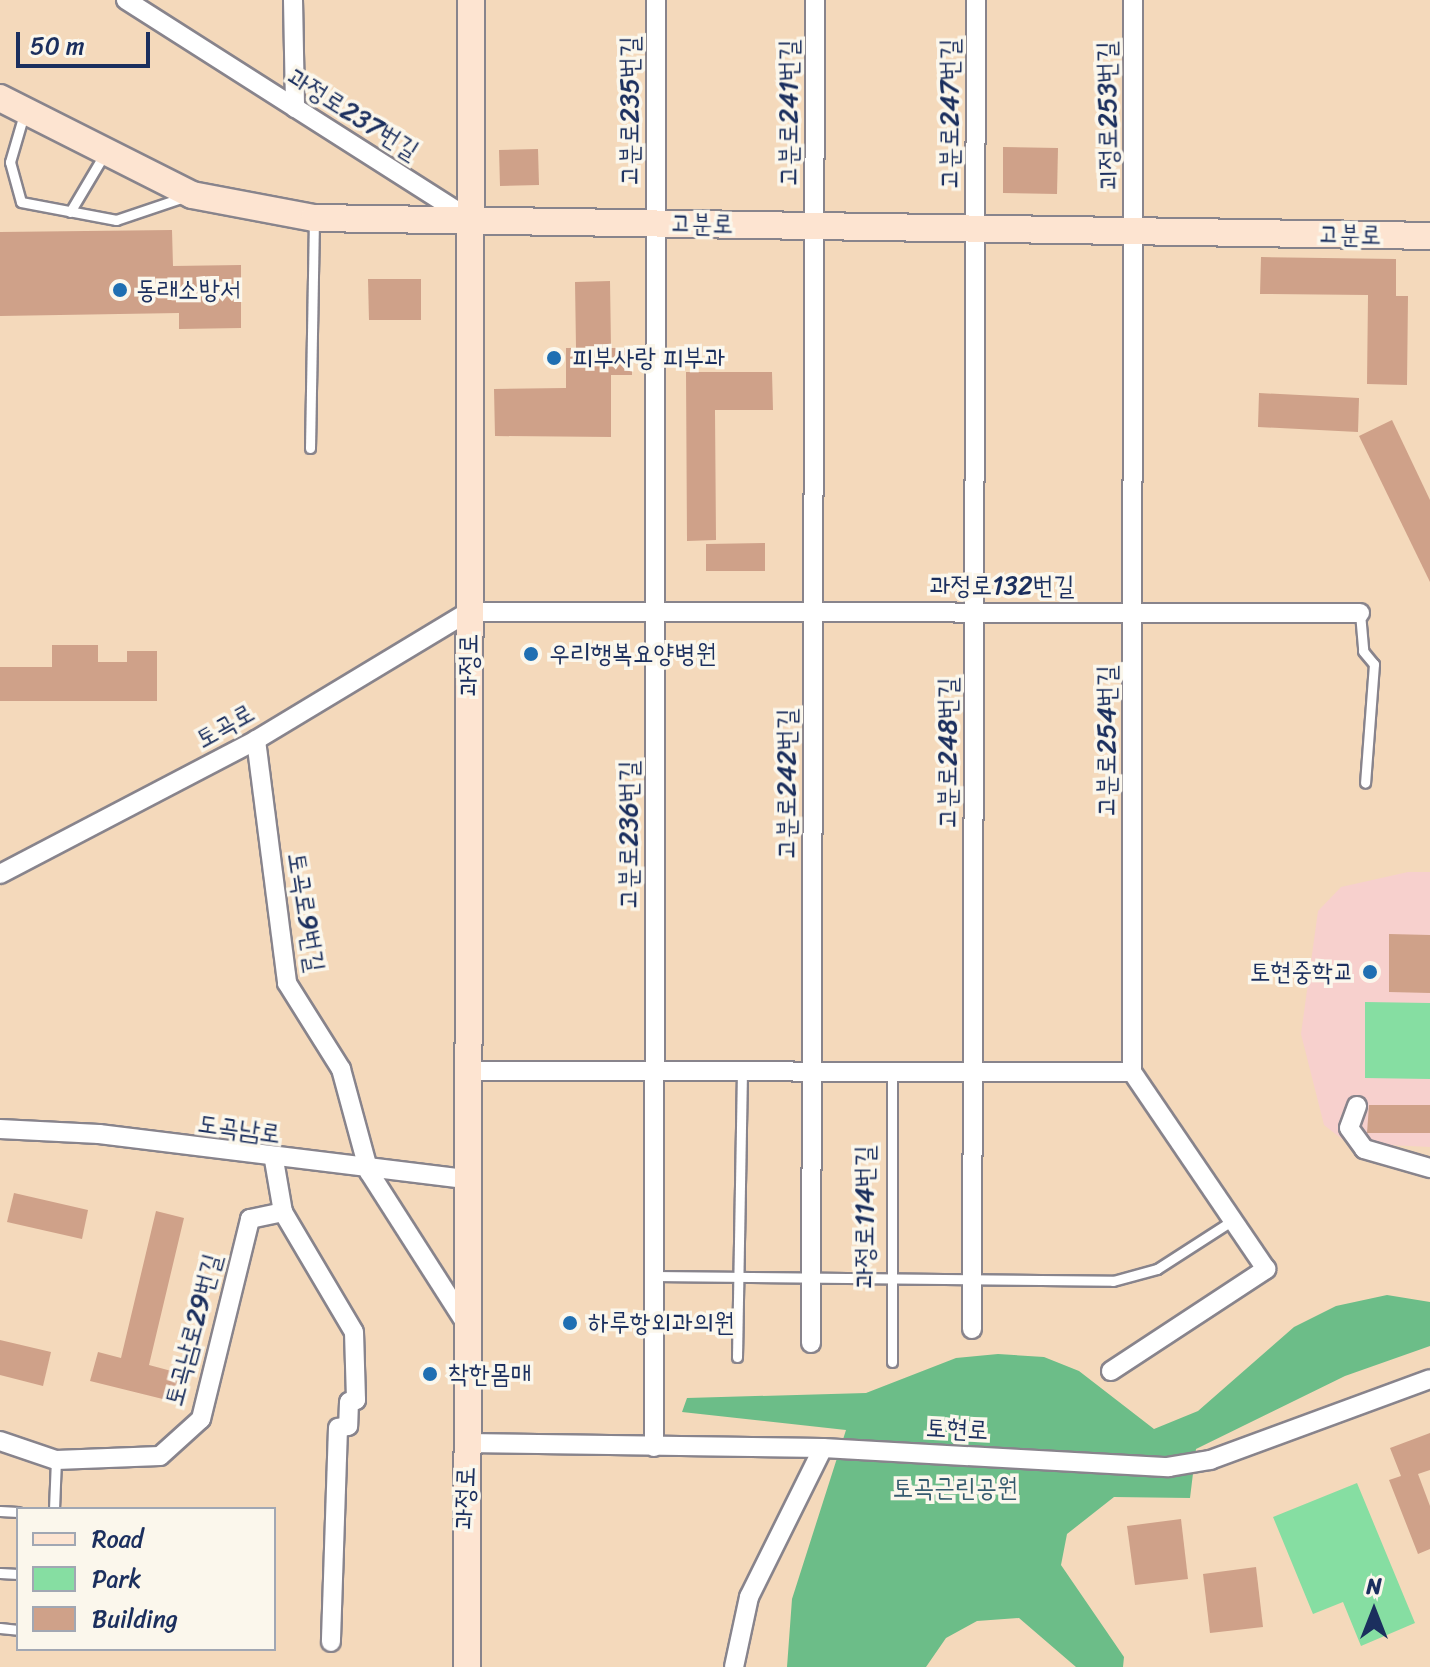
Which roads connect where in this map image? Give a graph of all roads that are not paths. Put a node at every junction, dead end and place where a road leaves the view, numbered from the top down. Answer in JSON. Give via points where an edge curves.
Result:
{"nodes":[{"id":1,"x":126,"y":0,"type":"edge"},
{"id":2,"x":293,"y":0,"type":"edge"},
{"id":3,"x":471,"y":0,"type":"edge"},
{"id":4,"x":656,"y":0,"type":"edge"},
{"id":5,"x":815,"y":0,"type":"edge"},
{"id":6,"x":976,"y":0,"type":"edge"},
{"id":7,"x":1133,"y":0,"type":"edge"},
{"id":8,"x":0,"y":98,"type":"edge"},
{"id":9,"x":295,"y":108,"type":"junction"},
{"id":10,"x":24,"y":111,"type":"junction"},
{"id":11,"x":105,"y":153,"type":"junction"},
{"id":12,"x":192,"y":195,"type":"junction"},
{"id":13,"x":70,"y":212,"type":"junction"},
{"id":14,"x":314,"y":218,"type":"junction"},
{"id":15,"x":471,"y":220,"type":"junction"},
{"id":16,"x":656,"y":223,"type":"junction"},
{"id":17,"x":814,"y":226,"type":"junction"},
{"id":18,"x":976,"y":228,"type":"junction"},
{"id":19,"x":1135,"y":231,"type":"junction"},
{"id":20,"x":1430,"y":236,"type":"edge"},
{"id":21,"x":310,"y":448,"type":"dead end"},
{"id":22,"x":468,"y":612,"type":"junction"},
{"id":23,"x":656,"y":612,"type":"junction"},
{"id":24,"x":813,"y":612,"type":"junction"},
{"id":25,"x":974,"y":612,"type":"junction"},
{"id":26,"x":1133,"y":613,"type":"junction"},
{"id":27,"x":1360,"y":613,"type":"joint"},
{"id":28,"x":256,"y":740,"type":"junction"},
{"id":29,"x":1365,"y":783,"type":"dead end"},
{"id":30,"x":0,"y":874,"type":"edge"},
{"id":31,"x":471,"y":1071,"type":"junction"},
{"id":32,"x":655,"y":1071,"type":"junction"},
{"id":33,"x":742,"y":1072,"type":"junction"},
{"id":34,"x":812,"y":1072,"type":"junction"},
{"id":35,"x":892,"y":1072,"type":"junction"},
{"id":36,"x":973,"y":1072,"type":"junction"},
{"id":37,"x":1132,"y":1072,"type":"junction"},
{"id":38,"x":1357,"y":1106,"type":"dead end"},
{"id":39,"x":0,"y":1129,"type":"edge"},
{"id":40,"x":274,"y":1160,"type":"junction"},
{"id":41,"x":1430,"y":1168,"type":"edge"},
{"id":42,"x":369,"y":1172,"type":"junction"},
{"id":43,"x":471,"y":1180,"type":"junction"},
{"id":44,"x":283,"y":1212,"type":"junction"},
{"id":45,"x":1233,"y":1220,"type":"junction"},
{"id":46,"x":654,"y":1276,"type":"junction"},
{"id":47,"x":736,"y":1277,"type":"junction"},
{"id":48,"x":811,"y":1277,"type":"junction"},
{"id":49,"x":890,"y":1277,"type":"junction"},
{"id":50,"x":972,"y":1277,"type":"junction"},
{"id":51,"x":469,"y":1329,"type":"junction"},
{"id":52,"x":972,"y":1329,"type":"dead end"},
{"id":53,"x":811,"y":1343,"type":"dead end"},
{"id":54,"x":737,"y":1357,"type":"dead end"},
{"id":55,"x":892,"y":1362,"type":"dead end"},
{"id":56,"x":1111,"y":1371,"type":"dead end"},
{"id":57,"x":1430,"y":1379,"type":"edge"},
{"id":58,"x":0,"y":1441,"type":"edge"},
{"id":59,"x":467,"y":1443,"type":"junction"},
{"id":60,"x":654,"y":1447,"type":"junction"},
{"id":61,"x":823,"y":1448,"type":"junction"},
{"id":62,"x":56,"y":1460,"type":"junction"},
{"id":63,"x":54,"y":1507,"type":"edge"},
{"id":64,"x":331,"y":1642,"type":"dead end"},
{"id":65,"x":467,"y":1667,"type":"edge"},
{"id":66,"x":734,"y":1667,"type":"edge"}],
"edges":[{"from":1,"to":9,"type":"street","name":"과정로237번길"},
{"from":2,"to":9,"type":"street"},
{"from":3,"to":15,"type":"main road","name":"과정로"},
{"from":4,"to":16,"type":"street","name":"고분로235번길"},
{"from":5,"to":17,"type":"street","name":"고분로241번길"},
{"from":6,"to":18,"type":"street","name":"고분로247번길"},
{"from":7,"to":19,"type":"street","name":"괴정로253번길"},
{"from":8,"to":10,"type":"main road","name":"고분로"},
{"from":9,"to":15,"type":"street","name":"과정로237번길"},
{"from":10,"to":11,"type":"main road","name":"고분로"},
{"from":10,"to":13,"type":"lane","via":[[10,162],[21,202]]},
{"from":11,"to":12,"type":"main road","name":"고분로"},
{"from":11,"to":13,"type":"lane"},
{"from":12,"to":13,"type":"lane","via":[[116,220]]},
{"from":12,"to":14,"type":"main road","name":"고분로"},
{"from":14,"to":15,"type":"main road","name":"고분로"},
{"from":14,"to":21,"type":"lane"},
{"from":15,"to":16,"type":"main road","name":"고분로"},
{"from":15,"to":22,"type":"main road","name":"과정로"},
{"from":16,"to":17,"type":"main road","name":"고분로"},
{"from":16,"to":23,"type":"street","name":"고분로236번길"},
{"from":17,"to":18,"type":"main road","name":"고분로"},
{"from":17,"to":24,"type":"street","name":"고분로242번길"},
{"from":18,"to":19,"type":"main road","name":"고분로"},
{"from":18,"to":25,"type":"street","name":"고분로248번길"},
{"from":19,"to":20,"type":"main road","name":"고분로"},
{"from":19,"to":26,"type":"street","name":"고분로254번길"},
{"from":22,"to":23,"type":"street","name":"과정로132번길"},
{"from":22,"to":28,"type":"street","name":"토곡로"},
{"from":22,"to":31,"type":"main road","name":"과정로"},
{"from":23,"to":24,"type":"street","name":"과정로132번길"},
{"from":23,"to":32,"type":"street","name":"고분로236번길"},
{"from":24,"to":25,"type":"street","name":"과정로132번길"},
{"from":24,"to":34,"type":"street","name":"고분로242번길"},
{"from":25,"to":26,"type":"street","name":"과정로132번길"},
{"from":25,"to":36,"type":"street","name":"고분로248번길"},
{"from":26,"to":27,"type":"street","name":"과정로132번길"},
{"from":26,"to":37,"type":"street","name":"고분로254번길"},
{"from":27,"to":29,"type":"lane","name":"과정로132번길","via":[[1363,651],[1374,664]]},
{"from":28,"to":30,"type":"street","name":"토곡로"},
{"from":28,"to":42,"type":"street","name":"토곡로9번길","via":[[287,983],[341,1069]]},
{"from":31,"to":32,"type":"street"},
{"from":31,"to":43,"type":"main road","name":"과정로"},
{"from":32,"to":33,"type":"street"},
{"from":32,"to":46,"type":"street","name":"고분로236번길"},
{"from":33,"to":34,"type":"street"},
{"from":33,"to":47,"type":"lane"},
{"from":34,"to":35,"type":"street"},
{"from":34,"to":48,"type":"street","name":"고분로242번길"},
{"from":35,"to":36,"type":"street"},
{"from":35,"to":49,"type":"lane","name":"과정로114번길"},
{"from":36,"to":37,"type":"street"},
{"from":36,"to":50,"type":"street","name":"고분로248번길"},
{"from":37,"to":45,"type":"street"},
{"from":38,"to":41,"type":"street","via":[[1349,1128],[1364,1149]]},
{"from":39,"to":40,"type":"street","name":"도곡남로","via":[[99,1134]]},
{"from":40,"to":42,"type":"street","name":"도곡남로"},
{"from":40,"to":44,"type":"street"},
{"from":42,"to":43,"type":"street","name":"도곡남로"},
{"from":42,"to":51,"type":"street"},
{"from":43,"to":51,"type":"main road","name":"과정로"},
{"from":44,"to":62,"type":"street","name":"토곡남로29번길","via":[[250,1219],[201,1419],[160,1456]]},
{"from":44,"to":64,"type":"street","via":[[354,1332],[356,1400],[349,1402],[348,1426],[338,1428]]},
{"from":45,"to":50,"type":"lane","via":[[1157,1269],[1085,1280]]},
{"from":45,"to":56,"type":"street","via":[[1266,1269]]},
{"from":46,"to":47,"type":"lane"},
{"from":46,"to":60,"type":"street","name":"고분로236번길"},
{"from":47,"to":48,"type":"lane"},
{"from":47,"to":54,"type":"lane"},
{"from":48,"to":49,"type":"lane"},
{"from":48,"to":53,"type":"street","name":"고분로242번길"},
{"from":49,"to":50,"type":"lane"},
{"from":49,"to":55,"type":"lane","name":"과정로114번길"},
{"from":50,"to":52,"type":"street","name":"고분로248번길"},
{"from":51,"to":59,"type":"main road","name":"과정로"},
{"from":57,"to":61,"type":"street","name":"토현로","via":[[1210,1460],[1168,1467]]},
{"from":58,"to":62,"type":"street","name":"토곡남로29번길"},
{"from":59,"to":60,"type":"street","name":"토현로"},
{"from":59,"to":65,"type":"main road","name":"과정로"},
{"from":60,"to":61,"type":"street","name":"토현로"},
{"from":61,"to":66,"type":"street","via":[[749,1597]]},
{"from":62,"to":63,"type":"lane"}]}
